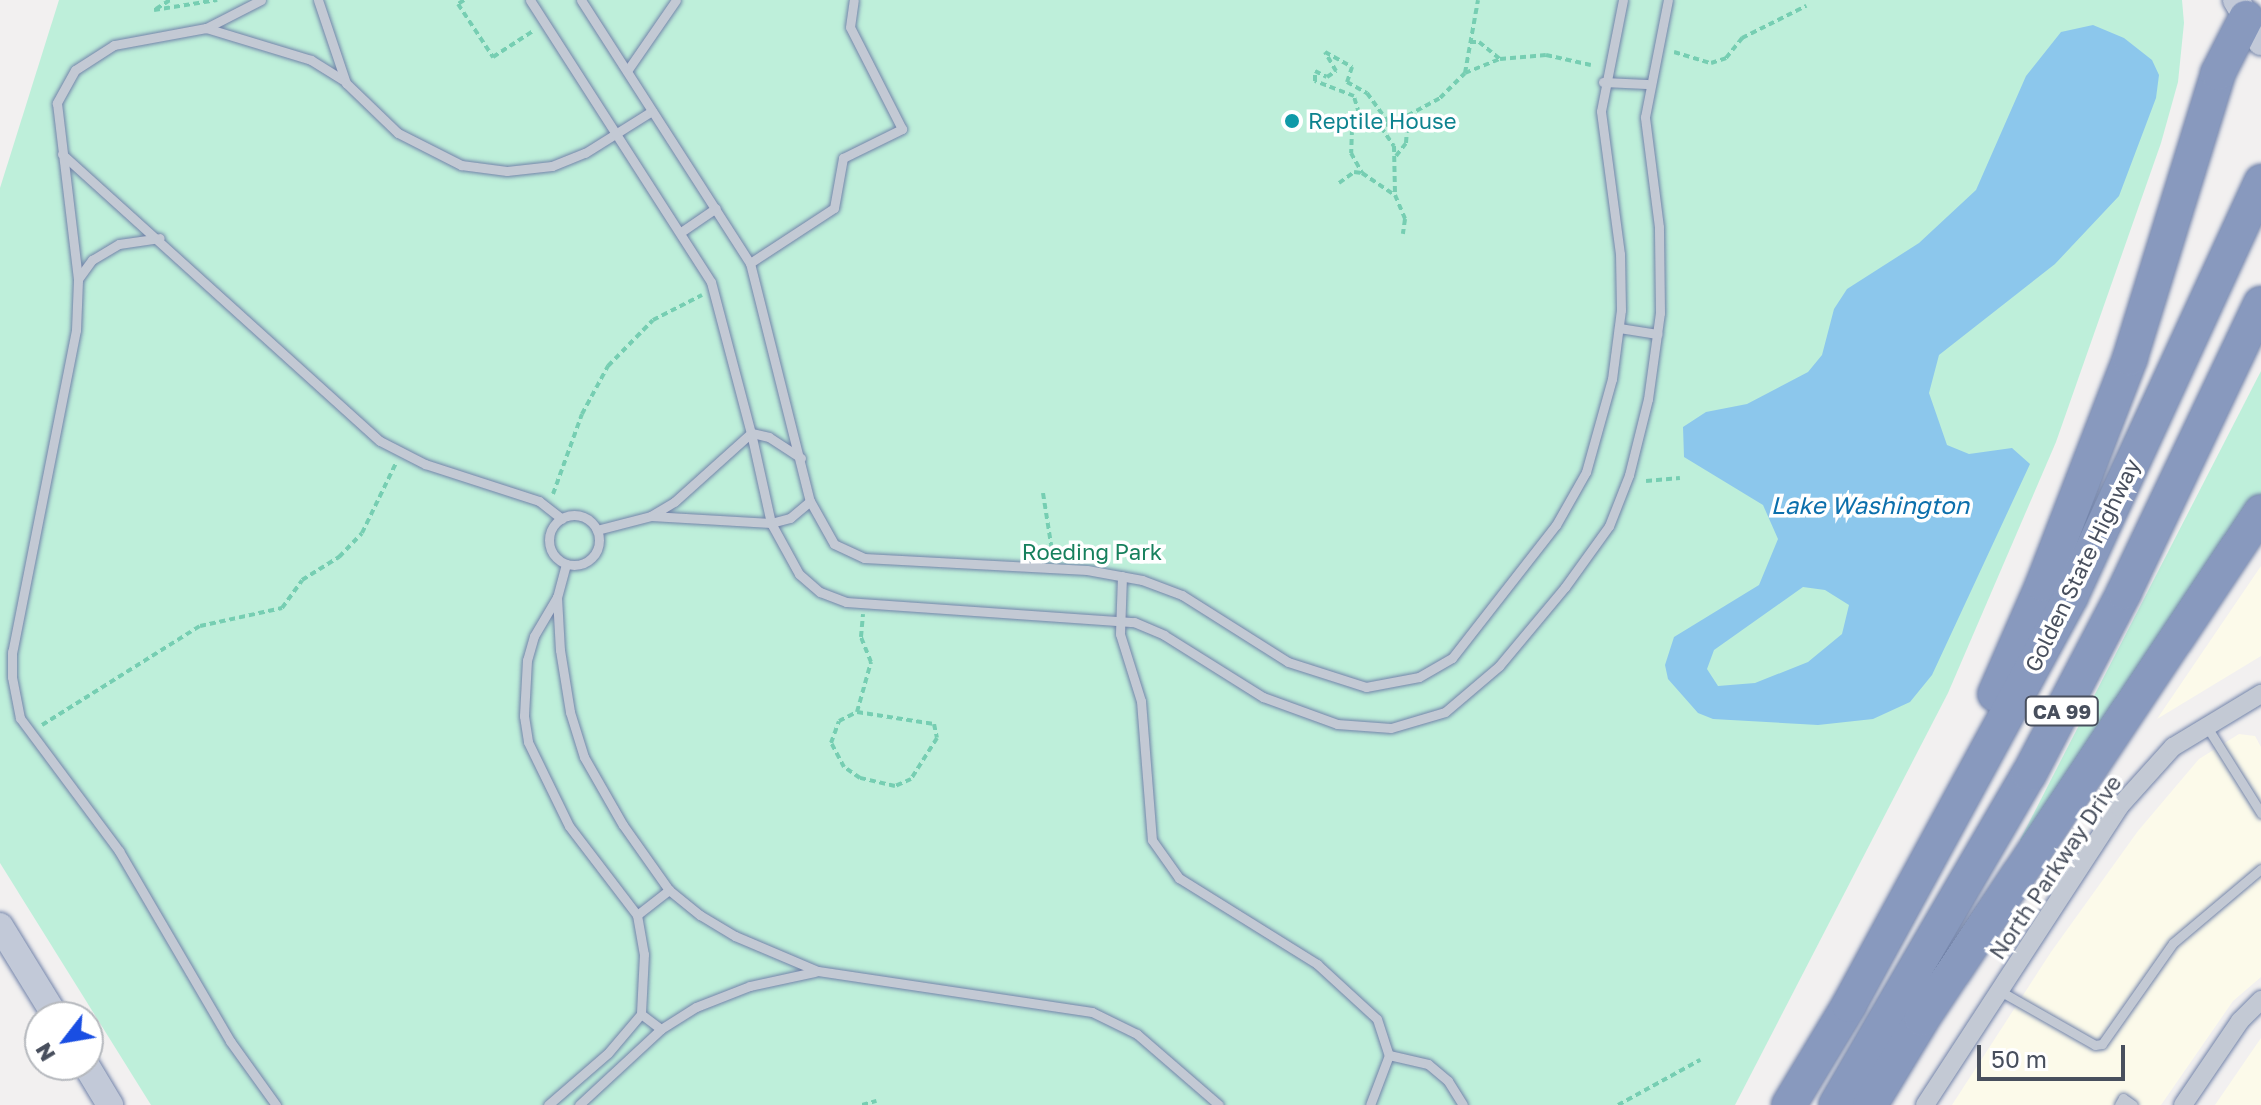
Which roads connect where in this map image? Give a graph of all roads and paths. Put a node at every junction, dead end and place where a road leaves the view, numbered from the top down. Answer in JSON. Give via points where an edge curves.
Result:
{"nodes":[{"id":1,"x":170,"y":0,"type":"edge"},
{"id":2,"x":217,"y":0,"type":"edge"},
{"id":3,"x":261,"y":0,"type":"edge"},
{"id":4,"x":318,"y":0,"type":"edge"},
{"id":5,"x":464,"y":0,"type":"edge"},
{"id":6,"x":530,"y":0,"type":"edge"},
{"id":7,"x":581,"y":0,"type":"edge"},
{"id":8,"x":676,"y":0,"type":"edge"},
{"id":9,"x":854,"y":0,"type":"edge"},
{"id":10,"x":1478,"y":0,"type":"edge"},
{"id":11,"x":1623,"y":0,"type":"edge"},
{"id":12,"x":1668,"y":0,"type":"edge"},
{"id":13,"x":1806,"y":6,"type":"dead end"},
{"id":14,"x":2248,"y":20,"type":"edge"},
{"id":15,"x":545,"y":23,"type":"junction"},
{"id":16,"x":206,"y":28,"type":"junction"},
{"id":17,"x":1470,"y":42,"type":"junction"},
{"id":18,"x":1674,"y":52,"type":"dead end"},
{"id":19,"x":1500,"y":59,"type":"junction"},
{"id":20,"x":1591,"y":65,"type":"dead end"},
{"id":21,"x":627,"y":71,"type":"junction"},
{"id":22,"x":1465,"y":73,"type":"junction"},
{"id":23,"x":1603,"y":82,"type":"junction"},
{"id":24,"x":346,"y":83,"type":"junction"},
{"id":25,"x":1647,"y":84,"type":"junction"},
{"id":26,"x":652,"y":111,"type":"junction"},
{"id":27,"x":1408,"y":115,"type":"junction"},
{"id":28,"x":1362,"y":123,"type":"junction"},
{"id":29,"x":1390,"y":125,"type":"junction"},
{"id":30,"x":1381,"y":127,"type":"junction"},
{"id":31,"x":617,"y":135,"type":"junction"},
{"id":32,"x":62,"y":154,"type":"junction"},
{"id":33,"x":1395,"y":157,"type":"junction"},
{"id":34,"x":1362,"y":173,"type":"junction"},
{"id":35,"x":2261,"y":182,"type":"edge"},
{"id":36,"x":1339,"y":183,"type":"dead end"},
{"id":37,"x":1395,"y":195,"type":"junction"},
{"id":38,"x":716,"y":208,"type":"junction"},
{"id":39,"x":681,"y":232,"type":"junction"},
{"id":40,"x":1403,"y":234,"type":"dead end"},
{"id":41,"x":160,"y":238,"type":"junction"},
{"id":42,"x":750,"y":263,"type":"junction"},
{"id":43,"x":78,"y":280,"type":"junction"},
{"id":44,"x":714,"y":290,"type":"junction"},
{"id":45,"x":2261,"y":304,"type":"edge"},
{"id":46,"x":1619,"y":328,"type":"junction"},
{"id":47,"x":1658,"y":334,"type":"junction"},
{"id":48,"x":751,"y":433,"type":"junction"},
{"id":49,"x":400,"y":453,"type":"junction"},
{"id":50,"x":801,"y":458,"type":"junction"},
{"id":51,"x":1680,"y":478,"type":"dead end"},
{"id":52,"x":1646,"y":481,"type":"dead end"},
{"id":53,"x":1043,"y":493,"type":"dead end"},
{"id":54,"x":810,"y":501,"type":"junction"},
{"id":55,"x":548,"y":507,"type":"junction"},
{"id":56,"x":2261,"y":512,"type":"edge"},
{"id":57,"x":651,"y":516,"type":"junction"},
{"id":58,"x":562,"y":519,"type":"junction"},
{"id":59,"x":771,"y":523,"type":"junction"},
{"id":60,"x":597,"y":530,"type":"junction"},
{"id":61,"x":566,"y":564,"type":"junction"},
{"id":62,"x":1053,"y":567,"type":"junction"},
{"id":63,"x":1122,"y":576,"type":"junction"},
{"id":64,"x":557,"y":597,"type":"junction"},
{"id":65,"x":864,"y":604,"type":"junction"},
{"id":66,"x":1119,"y":620,"type":"junction"},
{"id":67,"x":2258,"y":701,"type":"edge"},
{"id":68,"x":857,"y":712,"type":"junction"},
{"id":69,"x":2207,"y":727,"type":"junction"},
{"id":70,"x":30,"y":733,"type":"junction"},
{"id":71,"x":2261,"y":813,"type":"edge"},
{"id":72,"x":1942,"y":837,"type":"junction"},
{"id":73,"x":2261,"y":869,"type":"edge"},
{"id":74,"x":669,"y":890,"type":"junction"},
{"id":75,"x":637,"y":915,"type":"junction"},
{"id":76,"x":0,"y":926,"type":"edge"},
{"id":77,"x":818,"y":971,"type":"junction"},
{"id":78,"x":2000,"y":991,"type":"junction"},
{"id":79,"x":2261,"y":1000,"type":"edge"},
{"id":80,"x":46,"y":1001,"type":"edge"},
{"id":81,"x":641,"y":1014,"type":"junction"},
{"id":82,"x":661,"y":1029,"type":"junction"},
{"id":83,"x":1389,"y":1055,"type":"junction"},
{"id":84,"x":1700,"y":1060,"type":"dead end"},
{"id":85,"x":96,"y":1081,"type":"edge"},
{"id":86,"x":876,"y":1101,"type":"dead end"},
{"id":87,"x":110,"y":1105,"type":"edge"},
{"id":88,"x":276,"y":1105,"type":"edge"},
{"id":89,"x":548,"y":1105,"type":"edge"},
{"id":90,"x":579,"y":1105,"type":"edge"},
{"id":91,"x":862,"y":1105,"type":"edge"},
{"id":92,"x":1219,"y":1105,"type":"edge"},
{"id":93,"x":1370,"y":1105,"type":"edge"},
{"id":94,"x":1463,"y":1105,"type":"edge"},
{"id":95,"x":1618,"y":1105,"type":"edge"},
{"id":96,"x":1789,"y":1105,"type":"edge"},
{"id":97,"x":1836,"y":1105,"type":"edge"},
{"id":98,"x":1870,"y":1105,"type":"edge"},
{"id":99,"x":1925,"y":1105,"type":"edge"},
{"id":100,"x":2119,"y":1105,"type":"edge"},
{"id":101,"x":2133,"y":1105,"type":"edge"},
{"id":102,"x":2183,"y":1105,"type":"edge"}],
"edges":[{"from":1,"to":2,"type":"path","via":[[154,10]]},
{"from":3,"to":16,"type":"lane"},
{"from":4,"to":24,"type":"lane"},
{"from":5,"to":15,"type":"path","via":[[458,4],[493,57]]},
{"from":6,"to":15,"type":"lane"},
{"from":7,"to":21,"type":"lane"},
{"from":8,"to":21,"type":"lane"},
{"from":9,"to":42,"type":"lane","via":[[850,27],[902,129],[843,158],[834,208]]},
{"from":10,"to":17,"type":"path"},
{"from":11,"to":23,"type":"lane"},
{"from":12,"to":25,"type":"lane"},
{"from":13,"to":18,"type":"path","via":[[1742,38],[1726,58],[1711,63]]},
{"from":14,"to":72,"type":"highway","via":[[2218,73],[2130,358],[2043,584],[1976,734]]},
{"from":15,"to":31,"type":"lane"},
{"from":16,"to":24,"type":"lane","via":[[311,60]]},
{"from":16,"to":32,"type":"lane","via":[[139,37],[75,70],[55,115]]},
{"from":17,"to":19,"type":"path","via":[[1479,42]]},
{"from":17,"to":22,"type":"path"},
{"from":19,"to":20,"type":"path","via":[[1546,55]]},
{"from":19,"to":22,"type":"path"},
{"from":21,"to":26,"type":"lane"},
{"from":22,"to":27,"type":"path","via":[[1440,98]]},
{"from":23,"to":25,"type":"lane"},
{"from":23,"to":46,"type":"lane","via":[[1601,111],[1620,254]]},
{"from":24,"to":31,"type":"lane","via":[[398,133],[442,157],[481,169],[552,166]]},
{"from":25,"to":47,"type":"lane","via":[[1647,144],[1662,273]]},
{"from":26,"to":31,"type":"lane"},
{"from":26,"to":38,"type":"lane"},
{"from":27,"to":29,"type":"path"},
{"from":27,"to":33,"type":"path","via":[[1406,143]]},
{"from":28,"to":29,"type":"path","via":[[1354,96],[1313,76],[1315,71],[1327,77],[1336,71],[1328,50],[1352,67],[1347,82],[1367,93]]},
{"from":28,"to":30,"type":"path"},
{"from":28,"to":34,"type":"path","via":[[1352,129],[1350,142]]},
{"from":29,"to":30,"type":"path"},
{"from":30,"to":33,"type":"path"},
{"from":31,"to":39,"type":"lane"},
{"from":32,"to":41,"type":"lane"},
{"from":32,"to":43,"type":"lane"},
{"from":33,"to":37,"type":"path"},
{"from":34,"to":36,"type":"path","via":[[1354,172]]},
{"from":34,"to":37,"type":"path"},
{"from":35,"to":72,"type":"highway","name":"Golden State Highway","number":"CA 99","via":[[2071,596]]},
{"from":37,"to":40,"type":"path","via":[[1405,219]]},
{"from":38,"to":39,"type":"lane"},
{"from":38,"to":42,"type":"lane"},
{"from":39,"to":44,"type":"lane"},
{"from":41,"to":43,"type":"lane","via":[[119,244],[92,260]]},
{"from":41,"to":49,"type":"lane"},
{"from":42,"to":50,"type":"lane"},
{"from":43,"to":70,"type":"lane","via":[[66,390],[12,652],[14,702]]},
{"from":44,"to":48,"type":"lane"},
{"from":44,"to":55,"type":"path","via":[[653,320],[608,366],[582,414]]},
{"from":45,"to":97,"type":"highway","number":"CA 99","via":[[2124,592],[2029,774]]},
{"from":46,"to":47,"type":"lane"},
{"from":46,"to":63,"type":"lane","via":[[1600,427],[1573,500],[1462,648],[1437,668],[1366,687],[1333,680],[1268,652],[1182,595]]},
{"from":47,"to":66,"type":"lane","via":[[1632,462],[1609,526],[1499,666],[1445,712],[1373,729],[1305,716],[1263,697],[1164,635]]},
{"from":48,"to":50,"type":"lane","via":[[769,437]]},
{"from":48,"to":57,"type":"lane","via":[[693,489]]},
{"from":48,"to":59,"type":"lane"},
{"from":49,"to":55,"type":"lane"},
{"from":49,"to":70,"type":"path","via":[[362,533],[339,557],[302,580],[282,608],[200,626]]},
{"from":50,"to":54,"type":"lane"},
{"from":51,"to":52,"type":"path"},
{"from":53,"to":62,"type":"path","via":[[1052,529]]},
{"from":54,"to":59,"type":"lane","via":[[790,518]]},
{"from":54,"to":62,"type":"lane","via":[[826,536],[853,556]]},
{"from":55,"to":58,"type":"lane"},
{"from":56,"to":98,"type":"highway"},
{"from":57,"to":59,"type":"lane"},
{"from":57,"to":60,"type":"lane"},
{"from":58,"to":60,"type":"lane","via":[[586,518]]},
{"from":58,"to":61,"type":"lane","via":[[549,539],[553,555]]},
{"from":59,"to":65,"type":"lane","via":[[782,550],[810,585],[833,598]]},
{"from":60,"to":61,"type":"lane","via":[[595,554],[583,564]]},
{"from":61,"to":64,"type":"lane"},
{"from":62,"to":63,"type":"lane"},
{"from":63,"to":66,"type":"lane"},
{"from":64,"to":74,"type":"lane","via":[[565,689],[584,757]]},
{"from":64,"to":75,"type":"lane","via":[[527,660],[528,742],[569,826]]},
{"from":65,"to":66,"type":"lane"},
{"from":65,"to":68,"type":"path","via":[[861,637],[871,662]]},
{"from":66,"to":83,"type":"lane","via":[[1141,701],[1147,815],[1163,861],[1179,878],[1305,957],[1356,997],[1382,1028]]},
{"from":67,"to":69,"type":"street","name":"North Parkway Drive"},
{"from":68,"to":68,"type":"path","via":[[934,724],[937,738],[911,779],[882,785],[844,767],[832,736],[839,721]]},
{"from":69,"to":71,"type":"lane"},
{"from":69,"to":78,"type":"street","name":"North Parkway Drive","via":[[2173,747],[2119,807]]},
{"from":70,"to":88,"type":"lane","via":[[119,851],[230,1041]]},
{"from":72,"to":96,"type":"highway","name":"Golden State Highway","number":"CA 99"},
{"from":73,"to":78,"type":"lane","via":[[2173,943],[2102,1044],[2095,1045]]},
{"from":74,"to":75,"type":"lane"},
{"from":74,"to":77,"type":"lane","via":[[735,936]]},
{"from":75,"to":81,"type":"lane","via":[[644,954]]},
{"from":76,"to":80,"type":"main road"},
{"from":77,"to":82,"type":"lane","via":[[750,986],[696,1007]]},
{"from":77,"to":92,"type":"lane","via":[[1092,1012],[1137,1034]]},
{"from":78,"to":99,"type":"street","name":"North Parkway Drive"},
{"from":79,"to":102,"type":"street","via":[[2211,1060]]},
{"from":81,"to":82,"type":"lane"},
{"from":81,"to":89,"type":"lane","via":[[608,1053]]},
{"from":82,"to":90,"type":"lane"},
{"from":83,"to":93,"type":"lane"},
{"from":83,"to":94,"type":"lane","via":[[1428,1064],[1448,1081]]},
{"from":84,"to":95,"type":"path"},
{"from":85,"to":87,"type":"main road"},
{"from":86,"to":91,"type":"path"},
{"from":100,"to":101,"type":"lane","via":[[2123,1098]]}]}
